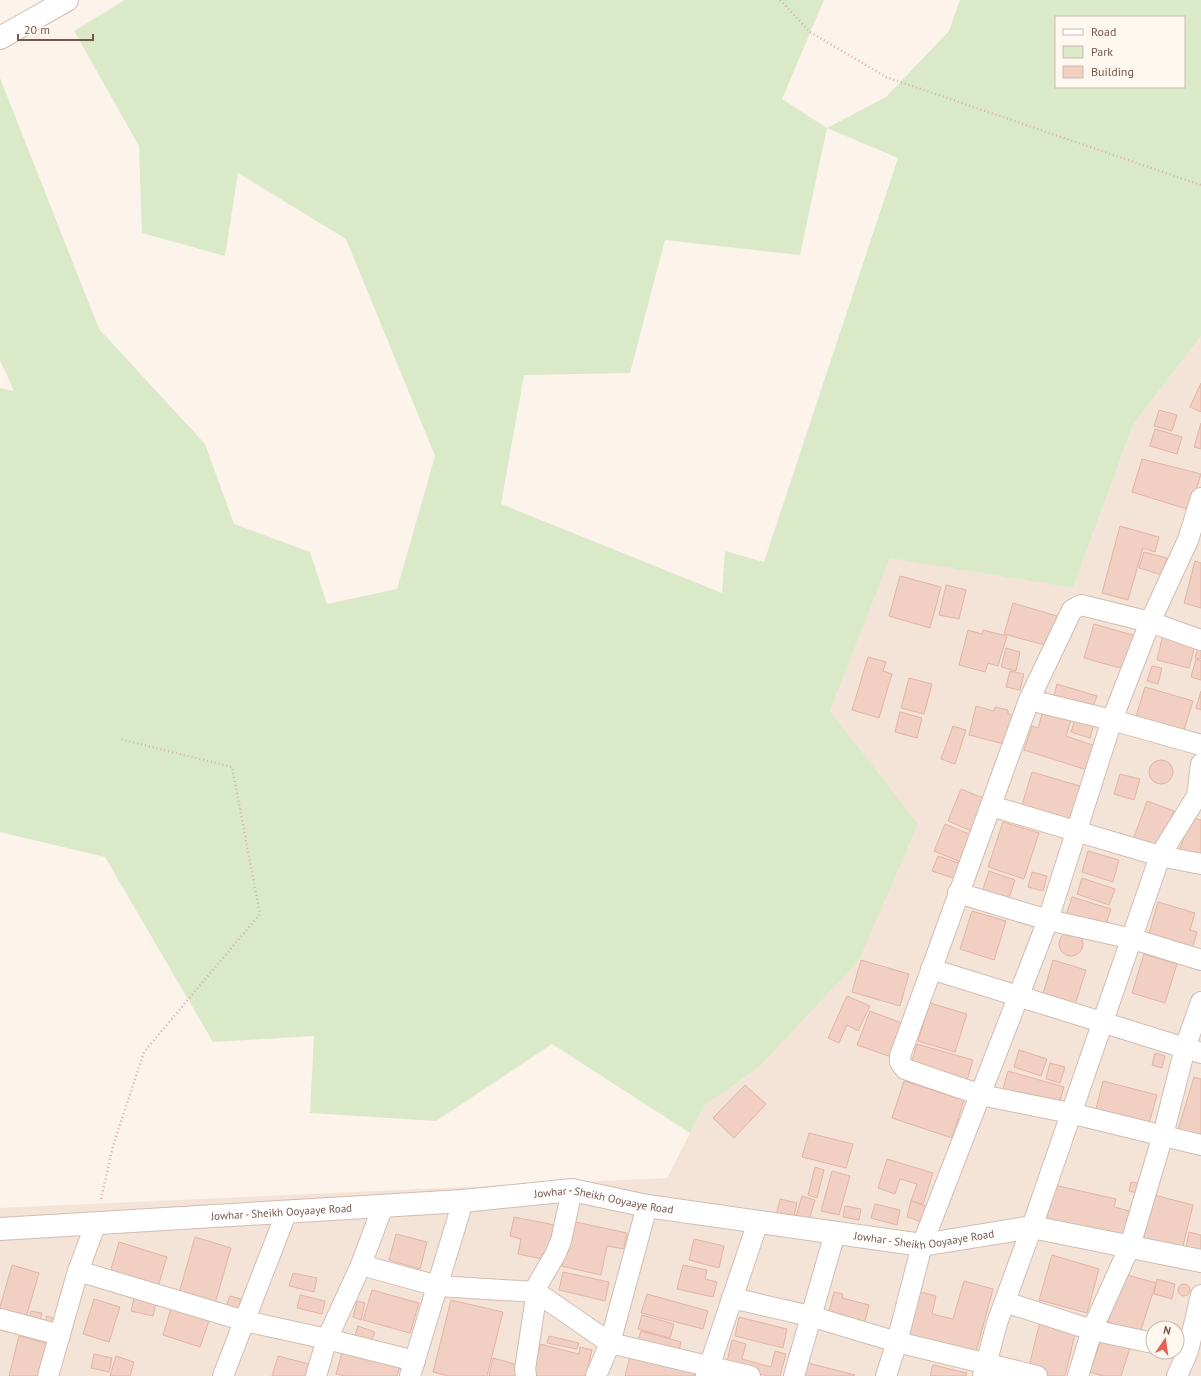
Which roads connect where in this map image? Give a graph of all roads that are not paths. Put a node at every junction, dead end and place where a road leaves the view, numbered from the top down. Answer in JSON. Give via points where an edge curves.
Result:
{"nodes":[{"id":1,"x":67,"y":0,"type":"edge"},
{"id":2,"x":0,"y":38,"type":"edge"},
{"id":3,"x":1201,"y":498,"type":"edge"},
{"id":4,"x":1195,"y":543,"type":"edge"},
{"id":5,"x":1150,"y":622,"type":"junction"},
{"id":6,"x":1201,"y":640,"type":"edge"},
{"id":7,"x":1029,"y":700,"type":"junction"},
{"id":8,"x":1112,"y":720,"type":"junction"},
{"id":9,"x":1201,"y":745,"type":"edge"},
{"id":10,"x":1201,"y":764,"type":"edge"},
{"id":11,"x":991,"y":806,"type":"junction"},
{"id":12,"x":1077,"y":830,"type":"junction"},
{"id":13,"x":1160,"y":856,"type":"junction"},
{"id":14,"x":1201,"y":864,"type":"edge"},
{"id":15,"x":958,"y":893,"type":"junction"},
{"id":16,"x":1048,"y":920,"type":"junction"},
{"id":17,"x":1133,"y":939,"type":"junction"},
{"id":18,"x":1201,"y":960,"type":"edge"},
{"id":19,"x":931,"y":969,"type":"junction"},
{"id":20,"x":1017,"y":996,"type":"junction"},
{"id":21,"x":1201,"y":1002,"type":"edge"},
{"id":22,"x":1103,"y":1024,"type":"junction"},
{"id":23,"x":1193,"y":1050,"type":"edge"},
{"id":24,"x":981,"y":1095,"type":"junction"},
{"id":25,"x":1070,"y":1113,"type":"junction"},
{"id":26,"x":1163,"y":1135,"type":"junction"},
{"id":27,"x":1201,"y":1145,"type":"edge"},
{"id":28,"x":572,"y":1190,"type":"junction"},
{"id":29,"x":463,"y":1201,"type":"junction"},
{"id":30,"x":383,"y":1206,"type":"junction"},
{"id":31,"x":647,"y":1206,"type":"junction"},
{"id":32,"x":287,"y":1211,"type":"junction"},
{"id":33,"x":758,"y":1222,"type":"junction"},
{"id":34,"x":96,"y":1223,"type":"junction"},
{"id":35,"x":1032,"y":1227,"type":"junction"},
{"id":36,"x":0,"y":1228,"type":"edge"},
{"id":37,"x":835,"y":1233,"type":"junction"},
{"id":38,"x":922,"y":1245,"type":"junction"},
{"id":39,"x":1130,"y":1246,"type":"junction"},
{"id":40,"x":1201,"y":1261,"type":"edge"},
{"id":41,"x":361,"y":1265,"type":"junction"},
{"id":42,"x":78,"y":1271,"type":"junction"},
{"id":43,"x":438,"y":1286,"type":"junction"},
{"id":44,"x":536,"y":1292,"type":"junction"},
{"id":45,"x":1201,"y":1295,"type":"edge"},
{"id":46,"x":732,"y":1298,"type":"junction"},
{"id":47,"x":1005,"y":1302,"type":"junction"},
{"id":48,"x":810,"y":1316,"type":"junction"},
{"id":49,"x":0,"y":1318,"type":"edge"},
{"id":50,"x":245,"y":1321,"type":"junction"},
{"id":51,"x":1092,"y":1330,"type":"junction"},
{"id":52,"x":60,"y":1335,"type":"junction"},
{"id":53,"x":328,"y":1339,"type":"junction"},
{"id":54,"x":1145,"y":1341,"type":"edge"},
{"id":55,"x":897,"y":1342,"type":"junction"},
{"id":56,"x":610,"y":1343,"type":"junction"},
{"id":57,"x":1189,"y":1351,"type":"edge"},
{"id":58,"x":412,"y":1369,"type":"edge"},
{"id":59,"x":985,"y":1370,"type":"edge"},
{"id":60,"x":707,"y":1371,"type":"edge"},
{"id":61,"x":48,"y":1376,"type":"edge"},
{"id":62,"x":223,"y":1376,"type":"edge"},
{"id":63,"x":316,"y":1376,"type":"edge"},
{"id":64,"x":526,"y":1376,"type":"edge"},
{"id":65,"x":596,"y":1376,"type":"edge"},
{"id":66,"x":750,"y":1376,"type":"edge"},
{"id":67,"x":794,"y":1376,"type":"edge"},
{"id":68,"x":886,"y":1376,"type":"edge"},
{"id":69,"x":1037,"y":1376,"type":"edge"},
{"id":70,"x":1078,"y":1376,"type":"edge"},
{"id":71,"x":1177,"y":1376,"type":"edge"}],
"edges":[{"from":1,"to":2,"type":"street"},
{"from":3,"to":4,"type":"street"},
{"from":4,"to":5,"type":"street"},
{"from":5,"to":6,"type":"street"},
{"from":5,"to":7,"type":"street","via":[[1081,605],[1076,607],[1072,610]]},
{"from":5,"to":8,"type":"street"},
{"from":7,"to":8,"type":"street"},
{"from":7,"to":11,"type":"street"},
{"from":8,"to":9,"type":"street"},
{"from":8,"to":12,"type":"street"},
{"from":10,"to":13,"type":"street","via":[[1197,796]]},
{"from":11,"to":12,"type":"street"},
{"from":11,"to":15,"type":"street"},
{"from":12,"to":13,"type":"street"},
{"from":12,"to":16,"type":"street"},
{"from":13,"to":14,"type":"street"},
{"from":13,"to":17,"type":"street"},
{"from":15,"to":16,"type":"street"},
{"from":15,"to":19,"type":"street"},
{"from":16,"to":17,"type":"street"},
{"from":16,"to":20,"type":"street"},
{"from":17,"to":18,"type":"street"},
{"from":17,"to":22,"type":"street"},
{"from":19,"to":20,"type":"street"},
{"from":19,"to":24,"type":"street","via":[[900,1062],[905,1069]]},
{"from":20,"to":22,"type":"street"},
{"from":20,"to":24,"type":"street"},
{"from":21,"to":23,"type":"street"},
{"from":22,"to":23,"type":"street"},
{"from":22,"to":25,"type":"street"},
{"from":23,"to":26,"type":"street"},
{"from":24,"to":25,"type":"street"},
{"from":24,"to":38,"type":"street"},
{"from":25,"to":26,"type":"street"},
{"from":25,"to":35,"type":"street"},
{"from":26,"to":27,"type":"street"},
{"from":26,"to":39,"type":"street"},
{"from":28,"to":29,"type":"street","name":"Jowhar - Sheikh Ooyaaye Road"},
{"from":28,"to":31,"type":"street","name":"Jowhar - Sheikh Ooyaaye Road"},
{"from":28,"to":44,"type":"street","via":[[561,1241]]},
{"from":29,"to":30,"type":"street","name":"Jowhar - Sheikh Ooyaaye Road"},
{"from":29,"to":43,"type":"street"},
{"from":30,"to":32,"type":"street","name":"Jowhar - Sheikh Ooyaaye Road"},
{"from":30,"to":41,"type":"street"},
{"from":31,"to":33,"type":"street","name":"Jowhar - Sheikh Ooyaaye Road"},
{"from":31,"to":56,"type":"street"},
{"from":32,"to":34,"type":"street","name":"Jowhar - Sheikh Ooyaaye Road"},
{"from":32,"to":50,"type":"street"},
{"from":33,"to":37,"type":"street","name":"Jowhar - Sheikh Ooyaaye Road"},
{"from":33,"to":46,"type":"street"},
{"from":34,"to":36,"type":"street","name":"Jowhar - Sheikh Ooyaaye Road"},
{"from":34,"to":42,"type":"street"},
{"from":35,"to":38,"type":"street","name":"Jowhar - Sheikh Ooyaaye Road"},
{"from":35,"to":39,"type":"street","name":"Jowhar - Sheikh Ooyaaye Road"},
{"from":35,"to":47,"type":"street"},
{"from":37,"to":38,"type":"street","name":"Jowhar - Sheikh Ooyaaye Road"},
{"from":37,"to":48,"type":"street"},
{"from":38,"to":55,"type":"street"},
{"from":39,"to":40,"type":"street","name":"Jowhar - Sheikh Ooyaaye Road"},
{"from":39,"to":51,"type":"street"},
{"from":41,"to":43,"type":"street"},
{"from":41,"to":53,"type":"street"},
{"from":42,"to":50,"type":"street"},
{"from":42,"to":52,"type":"street"},
{"from":43,"to":44,"type":"street"},
{"from":43,"to":58,"type":"street"},
{"from":44,"to":56,"type":"street"},
{"from":44,"to":64,"type":"street"},
{"from":45,"to":57,"type":"street"},
{"from":46,"to":48,"type":"street"},
{"from":46,"to":60,"type":"street"},
{"from":47,"to":51,"type":"street"},
{"from":47,"to":59,"type":"street"},
{"from":48,"to":55,"type":"street"},
{"from":48,"to":67,"type":"street"},
{"from":49,"to":52,"type":"street"},
{"from":50,"to":53,"type":"street"},
{"from":50,"to":62,"type":"street"},
{"from":51,"to":54,"type":"street"},
{"from":51,"to":70,"type":"street"},
{"from":52,"to":61,"type":"street"},
{"from":53,"to":58,"type":"street"},
{"from":53,"to":63,"type":"street"},
{"from":55,"to":59,"type":"street"},
{"from":55,"to":68,"type":"street"},
{"from":56,"to":60,"type":"street"},
{"from":56,"to":65,"type":"street"},
{"from":57,"to":71,"type":"street"},
{"from":59,"to":69,"type":"street"},
{"from":60,"to":66,"type":"street"}]}
